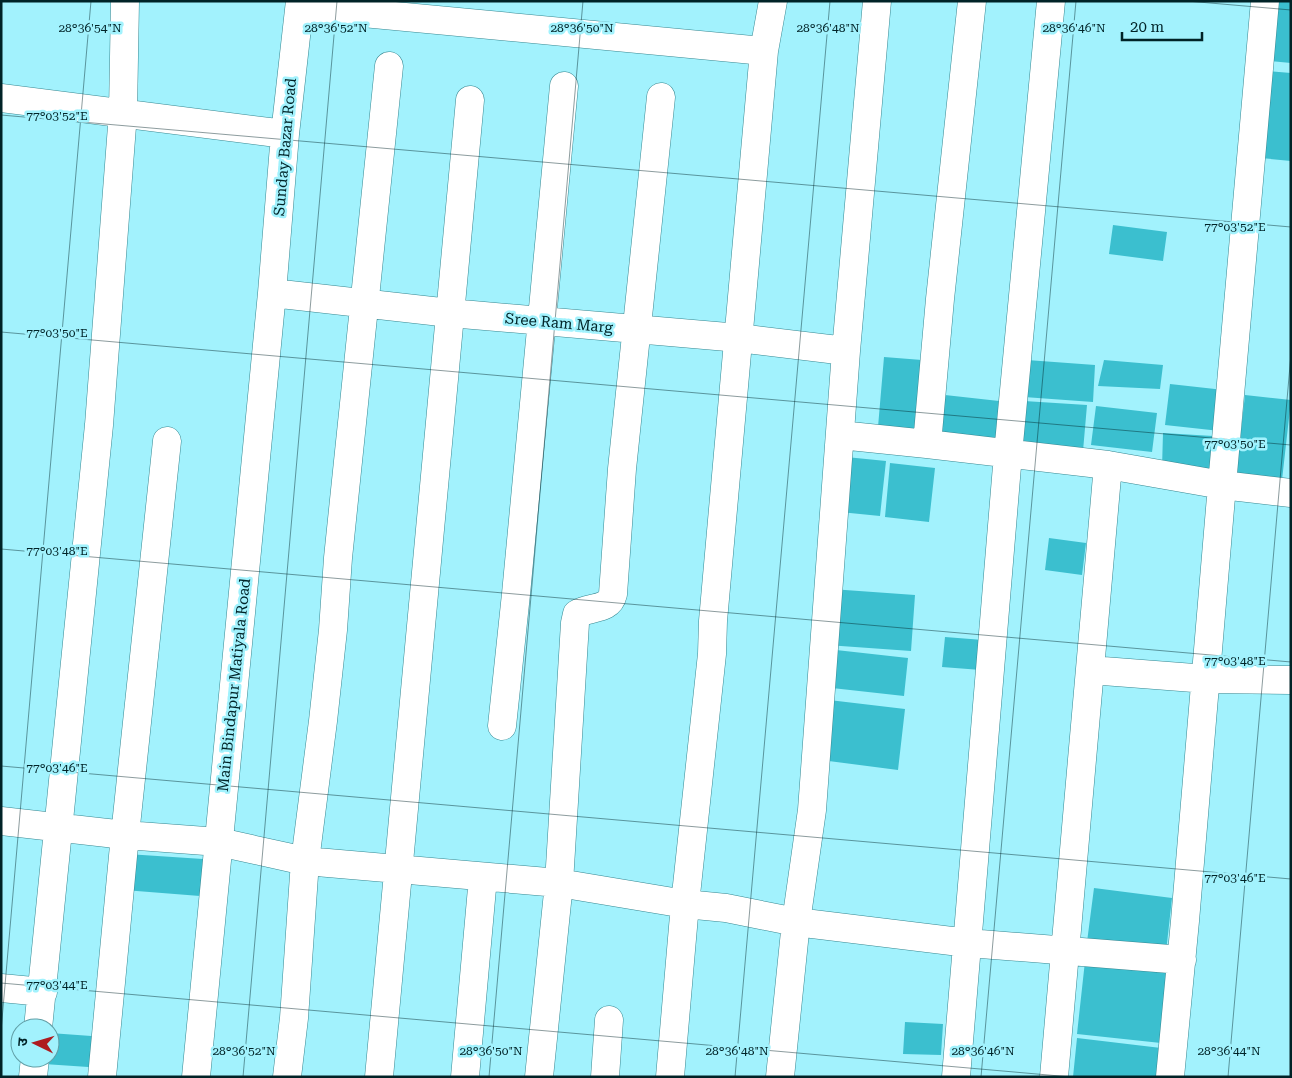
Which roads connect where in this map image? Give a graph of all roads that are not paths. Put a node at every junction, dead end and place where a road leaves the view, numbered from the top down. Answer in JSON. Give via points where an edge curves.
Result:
{"nodes":[{"id":1,"x":125,"y":1,"type":"edge"},
{"id":2,"x":773,"y":1,"type":"edge"},
{"id":3,"x":877,"y":1,"type":"edge"},
{"id":4,"x":972,"y":1,"type":"edge"},
{"id":5,"x":1051,"y":1,"type":"edge"},
{"id":6,"x":1265,"y":1,"type":"edge"},
{"id":7,"x":300,"y":4,"type":"edge"},
{"id":8,"x":764,"y":51,"type":"junction"},
{"id":9,"x":389,"y":66,"type":"dead end"},
{"id":10,"x":564,"y":86,"type":"dead end"},
{"id":11,"x":660,"y":97,"type":"dead end"},
{"id":12,"x":1,"y":98,"type":"edge"},
{"id":13,"x":470,"y":100,"type":"dead end"},
{"id":14,"x":123,"y":113,"type":"junction"},
{"id":15,"x":285,"y":134,"type":"junction"},
{"id":16,"x":272,"y":293,"type":"junction"},
{"id":17,"x":365,"y":304,"type":"junction"},
{"id":18,"x":450,"y":313,"type":"junction"},
{"id":19,"x":541,"y":321,"type":"junction"},
{"id":20,"x":636,"y":330,"type":"junction"},
{"id":21,"x":739,"y":338,"type":"junction"},
{"id":22,"x":846,"y":351,"type":"junction"},
{"id":23,"x":840,"y":435,"type":"junction"},
{"id":24,"x":167,"y":441,"type":"dead end"},
{"id":25,"x":927,"y":444,"type":"junction"},
{"id":26,"x":1008,"y":454,"type":"junction"},
{"id":27,"x":1108,"y":464,"type":"junction"},
{"id":28,"x":1222,"y":485,"type":"junction"},
{"id":29,"x":1291,"y":493,"type":"edge"},
{"id":30,"x":1090,"y":670,"type":"junction"},
{"id":31,"x":1206,"y":679,"type":"junction"},
{"id":32,"x":1291,"y":680,"type":"edge"},
{"id":33,"x":502,"y":726,"type":"dead end"},
{"id":34,"x":1,"y":821,"type":"edge"},
{"id":35,"x":58,"y":826,"type":"junction"},
{"id":36,"x":125,"y":835,"type":"junction"},
{"id":37,"x":219,"y":842,"type":"junction"},
{"id":38,"x":305,"y":861,"type":"junction"},
{"id":39,"x":398,"y":869,"type":"junction"},
{"id":40,"x":483,"y":876,"type":"junction"},
{"id":41,"x":559,"y":883,"type":"junction"},
{"id":42,"x":685,"y":904,"type":"junction"},
{"id":43,"x":796,"y":922,"type":"junction"},
{"id":44,"x":968,"y":943,"type":"junction"},
{"id":45,"x":1065,"y":950,"type":"junction"},
{"id":46,"x":1182,"y":960,"type":"junction"},
{"id":47,"x":1,"y":988,"type":"edge"},
{"id":48,"x":43,"y":992,"type":"junction"},
{"id":49,"x":39,"y":1018,"type":"edge"},
{"id":50,"x":609,"y":1020,"type":"dead end"},
{"id":51,"x":102,"y":1077,"type":"edge"},
{"id":52,"x":196,"y":1077,"type":"edge"},
{"id":53,"x":287,"y":1077,"type":"edge"},
{"id":54,"x":379,"y":1077,"type":"edge"},
{"id":55,"x":465,"y":1077,"type":"edge"},
{"id":56,"x":539,"y":1077,"type":"edge"},
{"id":57,"x":606,"y":1077,"type":"edge"},
{"id":58,"x":670,"y":1077,"type":"edge"},
{"id":59,"x":780,"y":1077,"type":"edge"},
{"id":60,"x":956,"y":1077,"type":"edge"},
{"id":61,"x":1054,"y":1077,"type":"edge"},
{"id":62,"x":1170,"y":1077,"type":"edge"}],
"edges":[{"from":1,"to":14,"type":"street"},
{"from":2,"to":8,"type":"street"},
{"from":3,"to":22,"type":"street"},
{"from":4,"to":25,"type":"street"},
{"from":5,"to":26,"type":"street"},
{"from":6,"to":28,"type":"street"},
{"from":7,"to":8,"type":"street"},
{"from":7,"to":15,"type":"street","name":"Sunday Bazar Road"},
{"from":8,"to":21,"type":"street"},
{"from":9,"to":17,"type":"street"},
{"from":10,"to":19,"type":"street"},
{"from":11,"to":20,"type":"street"},
{"from":12,"to":14,"type":"street"},
{"from":13,"to":18,"type":"street"},
{"from":14,"to":15,"type":"street"},
{"from":14,"to":35,"type":"street","via":[[99,425]]},
{"from":15,"to":16,"type":"street","name":"Sunday Bazar Road"},
{"from":16,"to":17,"type":"street","name":"Sree Ram Marg"},
{"from":16,"to":37,"type":"street","name":"Main Bindapur Matiyala Road"},
{"from":17,"to":18,"type":"street","name":"Sree Ram Marg"},
{"from":17,"to":38,"type":"street","via":[[333,630]]},
{"from":18,"to":19,"type":"street","name":"Sree Ram Marg"},
{"from":18,"to":39,"type":"street"},
{"from":19,"to":20,"type":"street","name":"Sree Ram Marg"},
{"from":19,"to":33,"type":"street"},
{"from":20,"to":21,"type":"street","name":"Sree Ram Marg"},
{"from":20,"to":41,"type":"street","via":[[612,600],[606,606],[577,614],[575,623]]},
{"from":21,"to":22,"type":"street","name":"Sree Ram Marg"},
{"from":21,"to":42,"type":"street","via":[[712,654]]},
{"from":22,"to":23,"type":"street"},
{"from":23,"to":25,"type":"street"},
{"from":23,"to":43,"type":"street","via":[[812,810]]},
{"from":24,"to":36,"type":"street"},
{"from":25,"to":26,"type":"street"},
{"from":26,"to":27,"type":"street"},
{"from":26,"to":44,"type":"street"},
{"from":27,"to":28,"type":"street"},
{"from":27,"to":30,"type":"street"},
{"from":28,"to":29,"type":"street"},
{"from":28,"to":31,"type":"street"},
{"from":30,"to":31,"type":"street"},
{"from":30,"to":45,"type":"street"},
{"from":31,"to":32,"type":"street"},
{"from":31,"to":46,"type":"street"},
{"from":34,"to":35,"type":"street"},
{"from":35,"to":36,"type":"street"},
{"from":35,"to":48,"type":"street"},
{"from":36,"to":37,"type":"street"},
{"from":36,"to":51,"type":"street"},
{"from":37,"to":38,"type":"street"},
{"from":37,"to":52,"type":"street","name":"Main Bindapur Matiyala Road"},
{"from":38,"to":39,"type":"street"},
{"from":38,"to":53,"type":"street"},
{"from":39,"to":40,"type":"street"},
{"from":39,"to":54,"type":"street"},
{"from":40,"to":41,"type":"street"},
{"from":40,"to":55,"type":"street"},
{"from":41,"to":42,"type":"street"},
{"from":41,"to":56,"type":"street"},
{"from":42,"to":43,"type":"street","via":[[726,908]]},
{"from":42,"to":58,"type":"street"},
{"from":43,"to":44,"type":"street"},
{"from":43,"to":59,"type":"street"},
{"from":44,"to":45,"type":"street"},
{"from":44,"to":60,"type":"street"},
{"from":45,"to":46,"type":"street"},
{"from":45,"to":61,"type":"street"},
{"from":46,"to":62,"type":"street"},
{"from":47,"to":48,"type":"street"},
{"from":48,"to":49,"type":"street"},
{"from":50,"to":57,"type":"street"}]}
